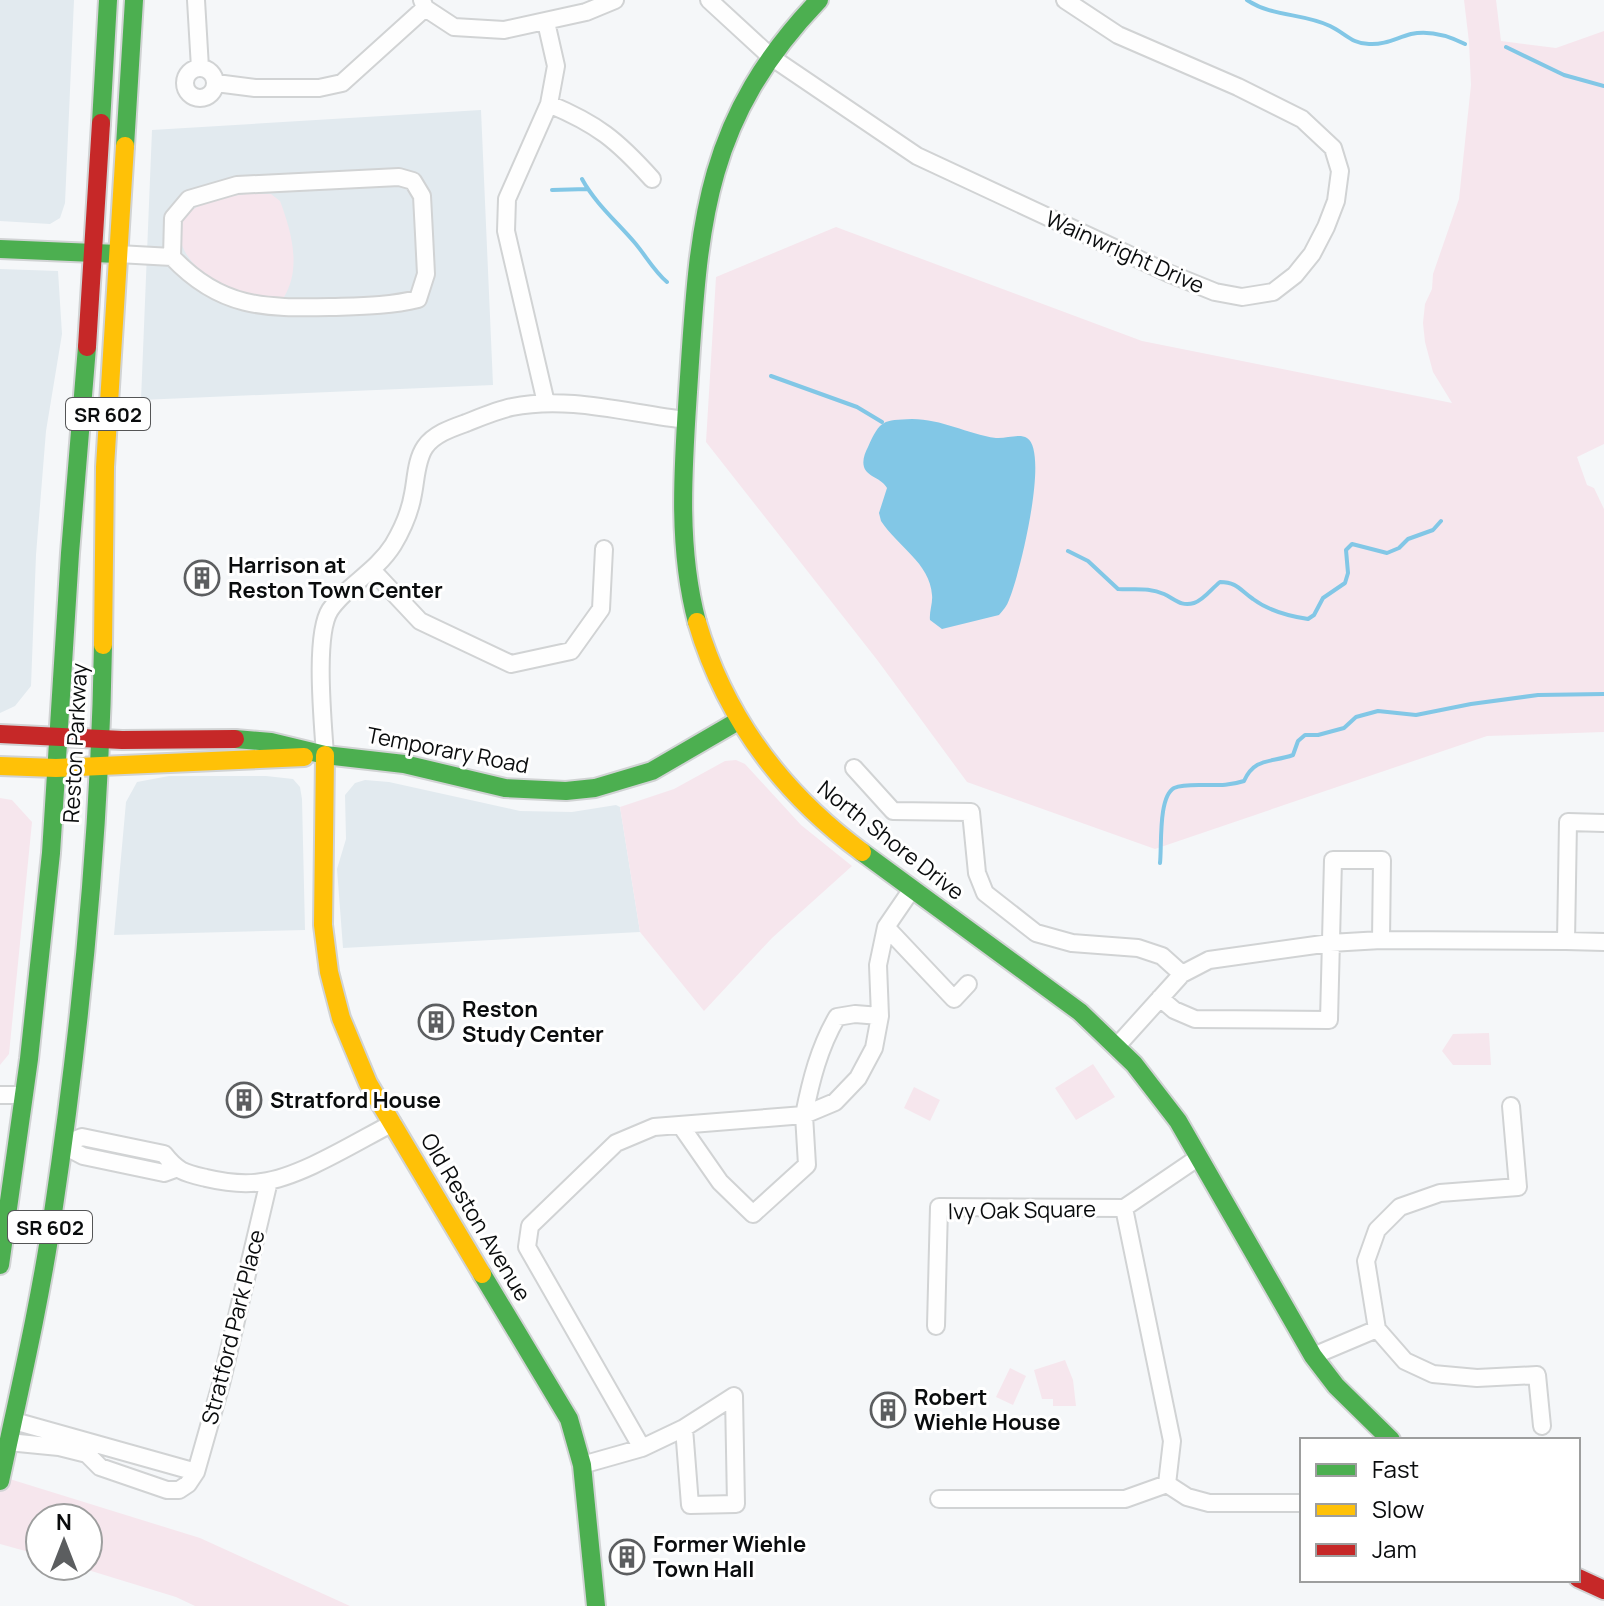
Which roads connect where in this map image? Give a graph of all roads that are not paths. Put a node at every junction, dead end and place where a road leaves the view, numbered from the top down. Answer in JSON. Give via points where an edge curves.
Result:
{"nodes":[{"id":1,"x":108,"y":0,"type":"edge"},
{"id":2,"x":134,"y":0,"type":"edge"},
{"id":3,"x":196,"y":0,"type":"edge"},
{"id":4,"x":615,"y":0,"type":"edge"},
{"id":5,"x":709,"y":0,"type":"edge"},
{"id":6,"x":819,"y":0,"type":"edge"},
{"id":7,"x":1065,"y":0,"type":"edge"},
{"id":8,"x":424,"y":4,"type":"edge"},
{"id":9,"x":546,"y":22,"type":"junction"},
{"id":10,"x":771,"y":57,"type":"junction"},
{"id":11,"x":200,"y":68,"type":"junction"},
{"id":12,"x":216,"y":83,"type":"junction"},
{"id":13,"x":549,"y":104,"type":"junction"},
{"id":14,"x":652,"y":179,"type":"dead end"},
{"id":15,"x":0,"y":249,"type":"edge"},
{"id":16,"x":92,"y":252,"type":"junction"},
{"id":17,"x":118,"y":254,"type":"junction"},
{"id":18,"x":172,"y":257,"type":"junction"},
{"id":19,"x":546,"y":403,"type":"junction"},
{"id":20,"x":687,"y":420,"type":"junction"},
{"id":21,"x":604,"y":549,"type":"dead end"},
{"id":22,"x":373,"y":571,"type":"junction"},
{"id":23,"x":738,"y":721,"type":"junction"},
{"id":24,"x":0,"y":734,"type":"edge"},
{"id":25,"x":58,"y":738,"type":"junction"},
{"id":26,"x":100,"y":738,"type":"junction"},
{"id":27,"x":325,"y":755,"type":"junction"},
{"id":28,"x":0,"y":766,"type":"edge"},
{"id":29,"x":98,"y":766,"type":"junction"},
{"id":30,"x":56,"y":768,"type":"junction"},
{"id":31,"x":854,"y":768,"type":"dead end"},
{"id":32,"x":1604,"y":823,"type":"edge"},
{"id":33,"x":912,"y":889,"type":"junction"},
{"id":34,"x":886,"y":927,"type":"junction"},
{"id":35,"x":1381,"y":940,"type":"junction"},
{"id":36,"x":1566,"y":941,"type":"junction"},
{"id":37,"x":1604,"y":942,"type":"edge"},
{"id":38,"x":1330,"y":943,"type":"junction"},
{"id":39,"x":1182,"y":974,"type":"junction"},
{"id":40,"x":968,"y":984,"type":"dead end"},
{"id":41,"x":1160,"y":998,"type":"junction"},
{"id":42,"x":880,"y":1016,"type":"junction"},
{"id":43,"x":1117,"y":1046,"type":"junction"},
{"id":44,"x":0,"y":1095,"type":"edge"},
{"id":45,"x":24,"y":1095,"type":"junction"},
{"id":46,"x":1511,"y":1106,"type":"dead end"},
{"id":47,"x":804,"y":1115,"type":"junction"},
{"id":48,"x":393,"y":1123,"type":"junction"},
{"id":49,"x":681,"y":1126,"type":"junction"},
{"id":50,"x":62,"y":1145,"type":"junction"},
{"id":51,"x":1199,"y":1157,"type":"junction"},
{"id":52,"x":269,"y":1181,"type":"junction"},
{"id":53,"x":1124,"y":1208,"type":"junction"},
{"id":54,"x":0,"y":1265,"type":"edge"},
{"id":55,"x":936,"y":1326,"type":"dead end"},
{"id":56,"x":1377,"y":1329,"type":"junction"},
{"id":57,"x":1313,"y":1356,"type":"junction"},
{"id":58,"x":7,"y":1420,"type":"edge"},
{"id":59,"x":1542,"y":1426,"type":"dead end"},
{"id":60,"x":684,"y":1428,"type":"junction"},
{"id":61,"x":1389,"y":1438,"type":"edge"},
{"id":62,"x":4,"y":1441,"type":"edge"},
{"id":63,"x":642,"y":1448,"type":"junction"},
{"id":64,"x":582,"y":1465,"type":"junction"},
{"id":65,"x":196,"y":1472,"type":"junction"},
{"id":66,"x":0,"y":1481,"type":"edge"},
{"id":67,"x":1167,"y":1484,"type":"junction"},
{"id":68,"x":939,"y":1499,"type":"dead end"},
{"id":69,"x":1300,"y":1503,"type":"edge"},
{"id":70,"x":1580,"y":1579,"type":"edge"},
{"id":71,"x":1604,"y":1590,"type":"edge"},
{"id":72,"x":596,"y":1606,"type":"edge"}],
"edges":[{"from":1,"to":16,"type":"street","name":"Reston Parkway","number":"SR 602"},
{"from":2,"to":17,"type":"street","name":"Reston Parkway","number":"SR 602"},
{"from":3,"to":11,"type":"street"},
{"from":4,"to":9,"type":"street"},
{"from":5,"to":10,"type":"street","name":"Wainwright Drive"},
{"from":6,"to":10,"type":"street","name":"North Shore Drive"},
{"from":7,"to":10,"type":"street","name":"Wainwright Drive","via":[[1118,35],[1302,119],[1333,148],[1340,171],[1326,227],[1295,275],[1273,292],[1242,297],[1215,292],[1011,201],[917,156]]},
{"from":8,"to":9,"type":"street","via":[[454,27],[467,30]]},
{"from":8,"to":12,"type":"street","via":[[342,83],[255,88]]},
{"from":9,"to":13,"type":"street","via":[[556,66]]},
{"from":10,"to":20,"type":"street","name":"North Shore Drive","via":[[734,121],[708,193],[695,270]]},
{"from":11,"to":12,"type":"street","via":[[208,70]]},
{"from":11,"to":12,"type":"street","via":[[187,76],[187,91],[200,99]]},
{"from":13,"to":14,"type":"street","via":[[584,119],[623,147]]},
{"from":13,"to":19,"type":"street","via":[[507,199],[506,231]]},
{"from":15,"to":16,"type":"street"},
{"from":16,"to":17,"type":"street"},
{"from":16,"to":25,"type":"street","name":"Reston Parkway","number":"SR 602"},
{"from":17,"to":18,"type":"street"},
{"from":17,"to":26,"type":"street","name":"Reston Parkway","number":"SR 602","via":[[105,467]]},
{"from":18,"to":18,"type":"street","via":[[191,278],[228,297],[268,308],[370,306],[418,299],[426,274],[422,196],[413,181],[399,177],[237,185],[189,199],[173,218]]},
{"from":19,"to":20,"type":"street"},
{"from":19,"to":22,"type":"street","via":[[483,416],[449,430],[425,448],[406,519]]},
{"from":20,"to":23,"type":"street","name":"North Shore Drive","via":[[687,580],[706,654]]},
{"from":21,"to":22,"type":"street","via":[[601,609],[571,651],[511,664],[420,621]]},
{"from":22,"to":27,"type":"street","via":[[330,609],[325,622]]},
{"from":23,"to":27,"type":"street","name":"Temporary Road","via":[[652,771],[566,791],[505,788],[404,764]]},
{"from":23,"to":33,"type":"street","name":"North Shore Drive","via":[[802,803]]},
{"from":24,"to":25,"type":"street","name":"Temporary Road"},
{"from":25,"to":26,"type":"street","name":"Temporary Road"},
{"from":25,"to":30,"type":"street","name":"Reston Parkway","number":"SR 602"},
{"from":26,"to":27,"type":"street","name":"Temporary Road","via":[[257,741]]},
{"from":26,"to":29,"type":"street","name":"Reston Parkway","number":"SR 602"},
{"from":27,"to":29,"type":"street","name":"Temporary Road"},
{"from":27,"to":48,"type":"street","name":"Old Reston Avenue","via":[[322,903],[327,963],[345,1033]]},
{"from":28,"to":30,"type":"street","name":"Temporary Road"},
{"from":29,"to":30,"type":"street","name":"Temporary Road"},
{"from":29,"to":50,"type":"street","name":"Reston Parkway","number":"SR 602","via":[[77,1031]]},
{"from":30,"to":45,"type":"street","name":"Reston Parkway","number":"SR 602"},
{"from":31,"to":39,"type":"street","via":[[893,811],[971,812],[977,873],[985,893],[1036,933],[1072,943],[1138,948],[1162,956]]},
{"from":32,"to":36,"type":"street","via":[[1568,822]]},
{"from":33,"to":34,"type":"street"},
{"from":33,"to":43,"type":"street","name":"North Shore Drive","via":[[1080,1012]]},
{"from":34,"to":40,"type":"street","via":[[954,999]]},
{"from":34,"to":42,"type":"street","via":[[878,965]]},
{"from":35,"to":36,"type":"street"},
{"from":35,"to":38,"type":"street"},
{"from":35,"to":38,"type":"street","via":[[1382,860],[1333,860]]},
{"from":36,"to":37,"type":"street"},
{"from":38,"to":39,"type":"street","via":[[1209,960]]},
{"from":38,"to":41,"type":"street","via":[[1329,1020],[1195,1019]]},
{"from":39,"to":41,"type":"street"},
{"from":41,"to":43,"type":"street"},
{"from":42,"to":47,"type":"street","via":[[874,1048],[858,1078],[835,1102]]},
{"from":42,"to":47,"type":"street","via":[[837,1017],[825,1038]]},
{"from":43,"to":51,"type":"street","name":"North Shore Drive","via":[[1159,1094]]},
{"from":44,"to":45,"type":"street"},
{"from":45,"to":54,"type":"street","name":"Reston Parkway","number":"SR 602"},
{"from":46,"to":56,"type":"street","via":[[1518,1187],[1440,1193],[1400,1207],[1377,1230],[1366,1261]]},
{"from":47,"to":49,"type":"street"},
{"from":47,"to":49,"type":"street","via":[[807,1165],[753,1214],[720,1182]]},
{"from":48,"to":52,"type":"street","via":[[309,1167]]},
{"from":48,"to":64,"type":"street","name":"Old Reston Avenue","via":[[553,1389],[569,1419]]},
{"from":49,"to":63,"type":"street","via":[[654,1127],[616,1143],[530,1226],[527,1247]]},
{"from":50,"to":52,"type":"street","via":[[83,1156],[164,1173],[175,1169],[223,1182]]},
{"from":50,"to":58,"type":"street","name":"Reston Parkway","number":"SR 602","via":[[38,1303]]},
{"from":51,"to":53,"type":"street","name":"Ivy Oak Square"},
{"from":51,"to":57,"type":"street","name":"North Shore Drive"},
{"from":52,"to":65,"type":"street","name":"Stratford Park Place"},
{"from":53,"to":55,"type":"street","name":"Ivy Oak Square","via":[[939,1207]]},
{"from":53,"to":67,"type":"street","name":"Ivy Oak Square","via":[[1172,1441]]},
{"from":56,"to":57,"type":"street"},
{"from":56,"to":59,"type":"street","via":[[1405,1361],[1433,1374],[1537,1375]]},
{"from":57,"to":61,"type":"street","name":"North Shore Drive"},
{"from":58,"to":62,"type":"street","name":"Reston Parkway","number":"SR 602"},
{"from":58,"to":65,"type":"street"},
{"from":60,"to":60,"type":"street","via":[[690,1505],[736,1504],[734,1396]]},
{"from":60,"to":63,"type":"street"},
{"from":62,"to":65,"type":"street","via":[[87,1454],[100,1467],[167,1490],[179,1490]]},
{"from":62,"to":66,"type":"street","name":"Reston Parkway","number":"SR 602"},
{"from":63,"to":64,"type":"street"},
{"from":64,"to":72,"type":"street","name":"Old Reston Avenue"},
{"from":67,"to":68,"type":"street","via":[[1125,1499]]},
{"from":67,"to":69,"type":"street","via":[[1209,1503]]},
{"from":70,"to":71,"type":"street"}]}
